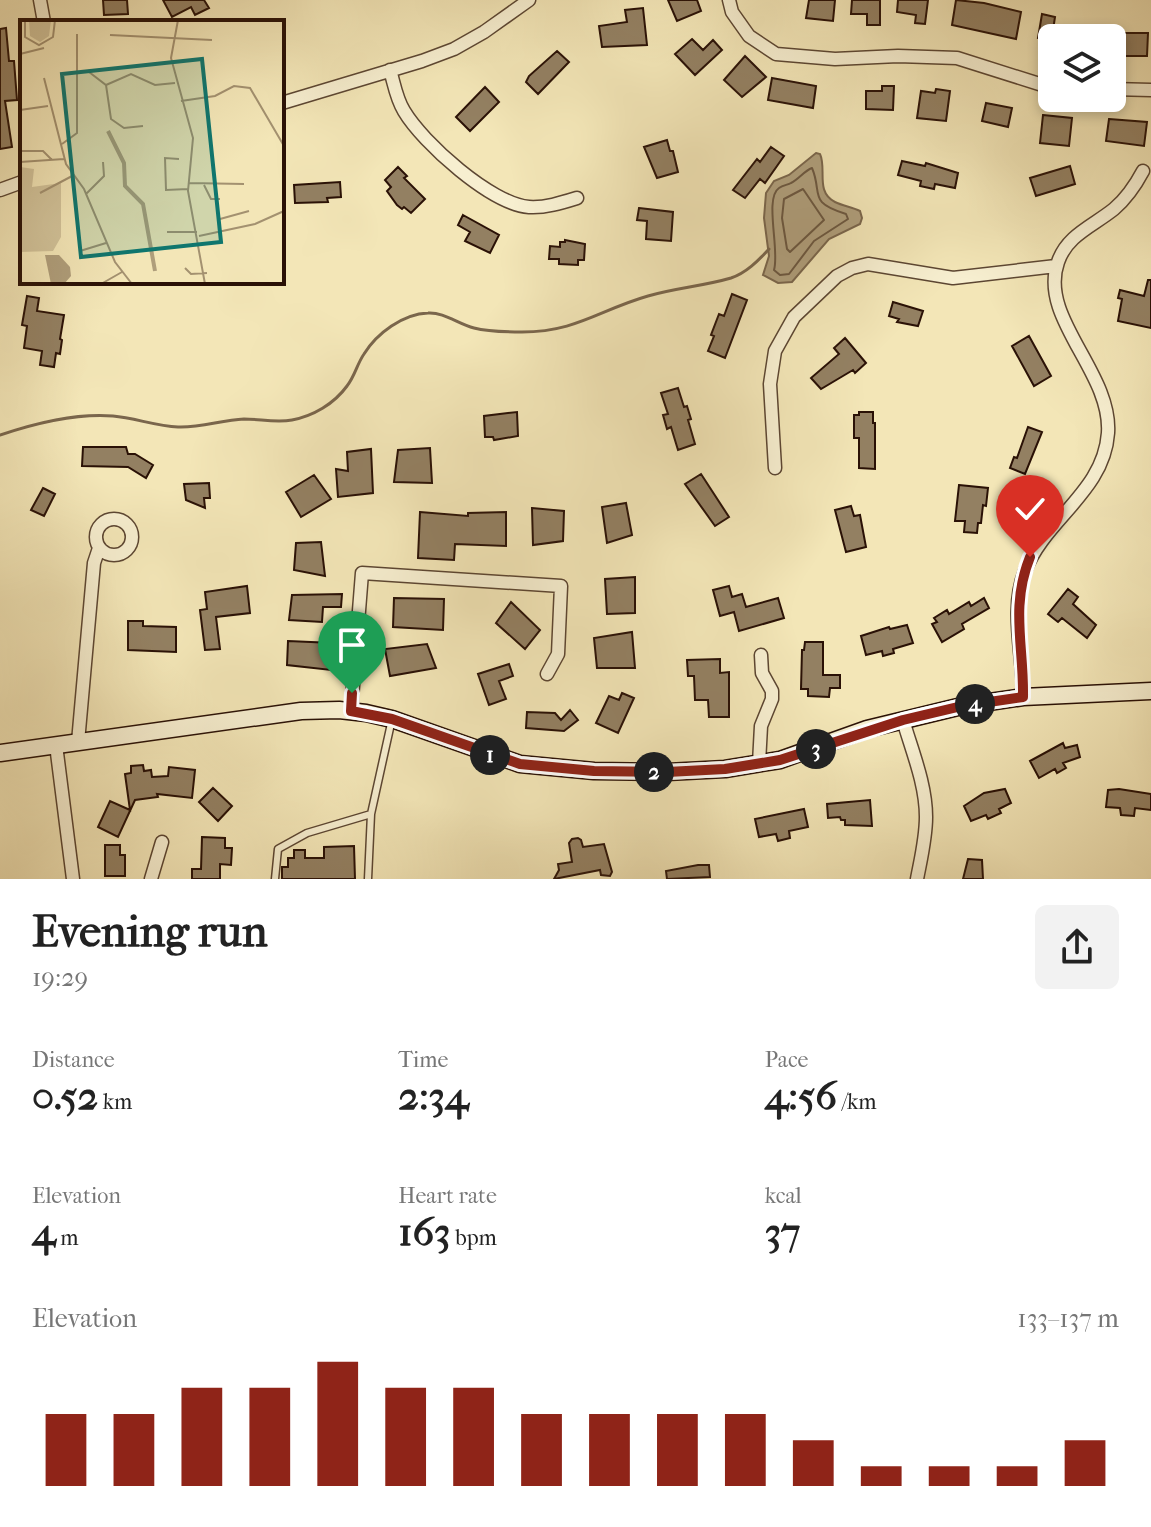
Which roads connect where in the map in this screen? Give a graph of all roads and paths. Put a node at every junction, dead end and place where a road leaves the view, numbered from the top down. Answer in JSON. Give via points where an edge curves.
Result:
{"nodes":[{"id":1,"x":40,"y":0,"type":"edge"},
{"id":2,"x":529,"y":0,"type":"edge"},
{"id":3,"x":729,"y":0,"type":"edge"},
{"id":4,"x":514,"y":5,"type":"edge"},
{"id":5,"x":44,"y":20,"type":"edge"},
{"id":6,"x":390,"y":70,"type":"junction"},
{"id":7,"x":1038,"y":84,"type":"edge"},
{"id":8,"x":1126,"y":89,"type":"edge"},
{"id":9,"x":1151,"y":90,"type":"edge"},
{"id":10,"x":284,"y":102,"type":"edge"},
{"id":11,"x":1143,"y":171,"type":"dead end"},
{"id":12,"x":20,"y":183,"type":"edge"},
{"id":13,"x":0,"y":190,"type":"edge"},
{"id":14,"x":577,"y":198,"type":"dead end"},
{"id":15,"x":1056,"y":266,"type":"junction"},
{"id":16,"x":775,"y":468,"type":"dead end"},
{"id":17,"x":99,"y":548,"type":"dead end"},
{"id":18,"x":761,"y":655,"type":"dead end"},
{"id":19,"x":547,"y":674,"type":"dead end"},
{"id":20,"x":1151,"y":691,"type":"edge"},
{"id":21,"x":1023,"y":697,"type":"junction"},
{"id":22,"x":351,"y":711,"type":"junction"},
{"id":23,"x":392,"y":719,"type":"junction"},
{"id":24,"x":903,"y":720,"type":"junction"},
{"id":25,"x":78,"y":742,"type":"junction"},
{"id":26,"x":56,"y":745,"type":"junction"},
{"id":27,"x":0,"y":753,"type":"edge"},
{"id":28,"x":759,"y":763,"type":"junction"},
{"id":29,"x":371,"y":814,"type":"junction"},
{"id":30,"x":162,"y":842,"type":"dead end"},
{"id":31,"x":73,"y":879,"type":"edge"},
{"id":32,"x":151,"y":879,"type":"edge"},
{"id":33,"x":275,"y":879,"type":"edge"},
{"id":34,"x":368,"y":879,"type":"edge"},
{"id":35,"x":917,"y":879,"type":"edge"}],
"edges":[{"from":1,"to":5,"type":"street"},
{"from":2,"to":4,"type":"street"},
{"from":3,"to":7,"type":"street","via":[[749,36],[776,54],[957,58]]},
{"from":4,"to":6,"type":"street","via":[[484,32],[454,49]]},
{"from":6,"to":10,"type":"street"},
{"from":6,"to":14,"type":"street","via":[[398,100],[412,123],[489,193],[529,207]]},
{"from":8,"to":9,"type":"street"},
{"from":11,"to":15,"type":"street","via":[[1116,207],[1070,240]]},
{"from":12,"to":13,"type":"street"},
{"from":15,"to":16,"type":"street","via":[[953,278],[868,264],[837,276],[794,317],[775,351],[770,384]]},
{"from":15,"to":21,"type":"street","via":[[1057,301],[1102,391],[1108,434],[1094,478],[1041,540],[1023,574],[1017,611]]},
{"from":17,"to":25,"type":"street"},
{"from":18,"to":28,"type":"street","via":[[772,699],[761,726]]},
{"from":19,"to":22,"type":"street","via":[[558,654],[561,586],[362,573]]},
{"from":20,"to":21,"type":"main road"},
{"from":21,"to":24,"type":"main road"},
{"from":22,"to":23,"type":"main road"},
{"from":22,"to":25,"type":"main road","via":[[301,711]]},
{"from":23,"to":28,"type":"main road","via":[[497,758],[548,768],[667,772]]},
{"from":23,"to":29,"type":"lane"},
{"from":24,"to":28,"type":"main road"},
{"from":24,"to":35,"type":"street","via":[[926,815]]},
{"from":25,"to":26,"type":"main road"},
{"from":26,"to":27,"type":"main road"},
{"from":26,"to":31,"type":"street"},
{"from":29,"to":33,"type":"lane","via":[[307,833],[278,849]]},
{"from":29,"to":34,"type":"lane"},
{"from":30,"to":32,"type":"street"}]}
